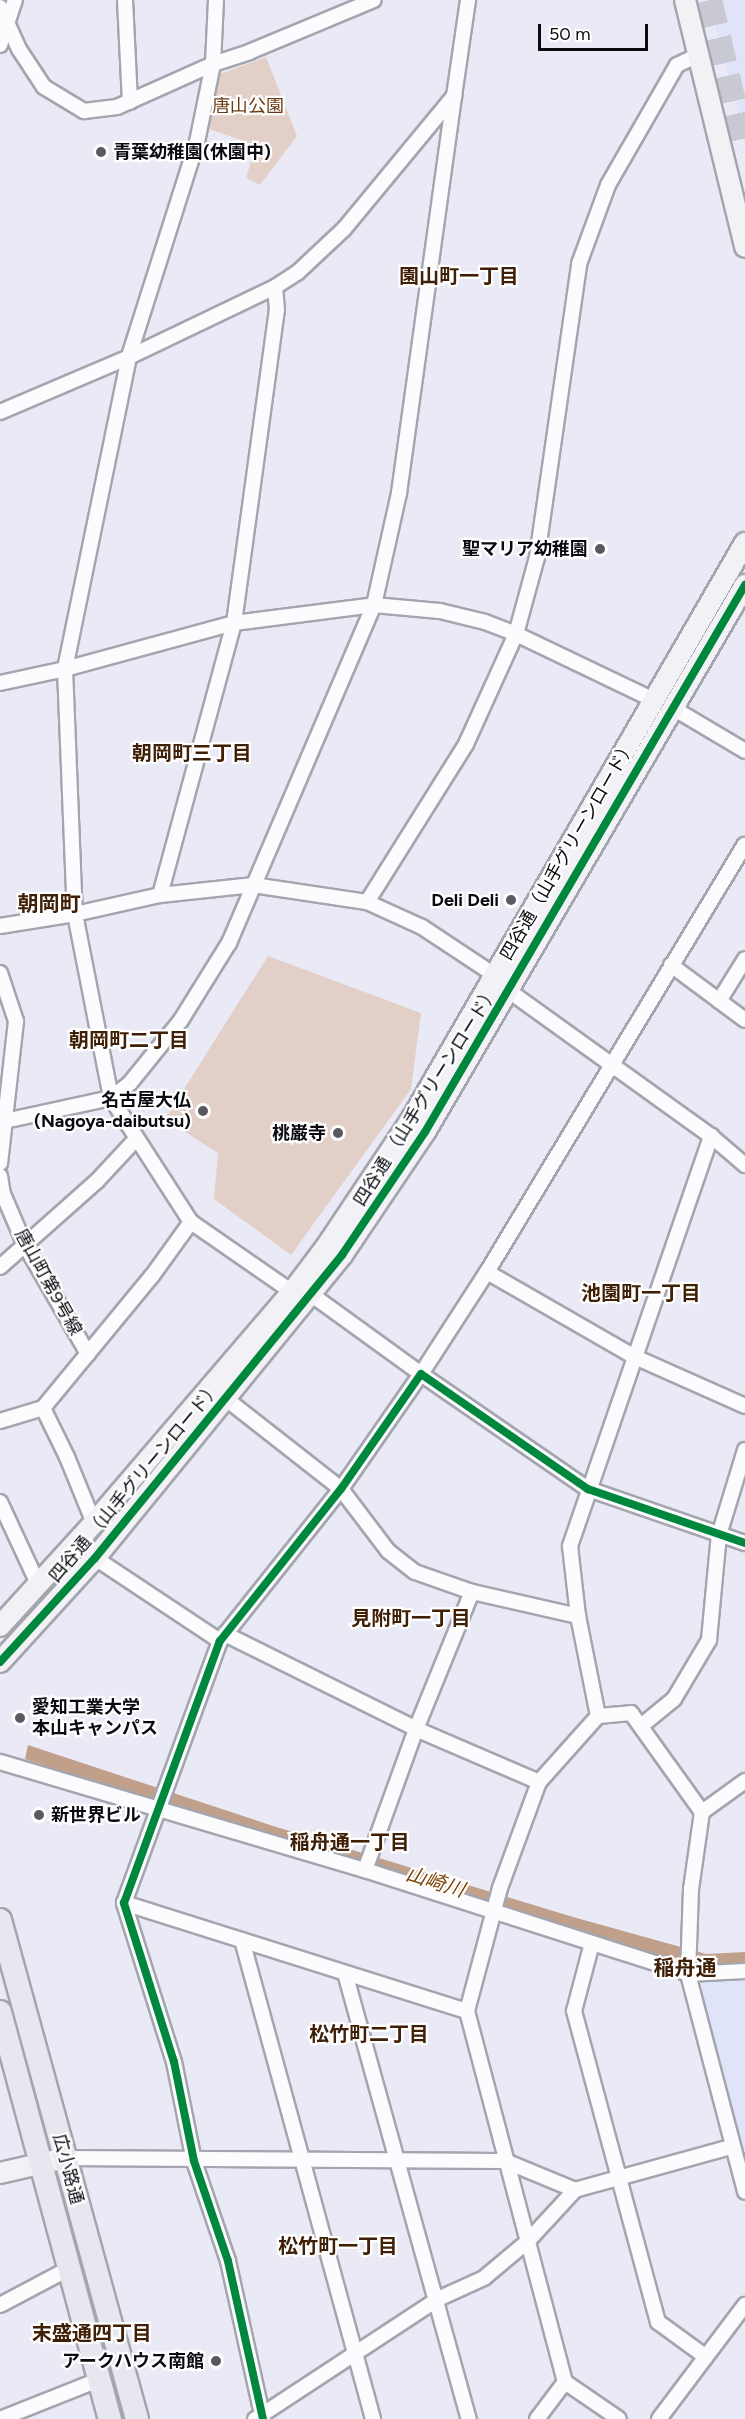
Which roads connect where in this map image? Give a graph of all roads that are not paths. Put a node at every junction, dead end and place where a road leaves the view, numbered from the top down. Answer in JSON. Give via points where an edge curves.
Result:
{"nodes":[{"id":1,"x":15,"y":0,"type":"edge"},
{"id":2,"x":125,"y":0,"type":"edge"},
{"id":3,"x":216,"y":0,"type":"edge"},
{"id":4,"x":374,"y":0,"type":"edge"},
{"id":5,"x":468,"y":0,"type":"edge"},
{"id":6,"x":685,"y":0,"type":"edge"},
{"id":7,"x":0,"y":7,"type":"edge"},
{"id":8,"x":9,"y":21,"type":"junction"},
{"id":9,"x":0,"y":45,"type":"edge"},
{"id":10,"x":698,"y":55,"type":"junction"},
{"id":11,"x":213,"y":64,"type":"junction"},
{"id":12,"x":454,"y":96,"type":"junction"},
{"id":13,"x":130,"y":102,"type":"junction"},
{"id":14,"x":745,"y":247,"type":"edge"},
{"id":15,"x":275,"y":287,"type":"junction"},
{"id":16,"x":129,"y":357,"type":"junction"},
{"id":17,"x":0,"y":412,"type":"edge"},
{"id":18,"x":745,"y":543,"type":"edge"},
{"id":19,"x":745,"y":585,"type":"edge"},
{"id":20,"x":374,"y":605,"type":"junction"},
{"id":21,"x":234,"y":623,"type":"junction"},
{"id":22,"x":516,"y":634,"type":"junction"},
{"id":23,"x":65,"y":669,"type":"junction"},
{"id":24,"x":0,"y":683,"type":"edge"},
{"id":25,"x":654,"y":700,"type":"junction"},
{"id":26,"x":673,"y":708,"type":"junction"},
{"id":27,"x":745,"y":751,"type":"edge"},
{"id":28,"x":745,"y":845,"type":"edge"},
{"id":29,"x":740,"y":864,"type":"edge"},
{"id":30,"x":253,"y":885,"type":"junction"},
{"id":31,"x":159,"y":895,"type":"junction"},
{"id":32,"x":367,"y":902,"type":"junction"},
{"id":33,"x":75,"y":914,"type":"junction"},
{"id":34,"x":0,"y":926,"type":"edge"},
{"id":35,"x":745,"y":959,"type":"edge"},
{"id":36,"x":671,"y":965,"type":"junction"},
{"id":37,"x":0,"y":973,"type":"edge"},
{"id":38,"x":503,"y":983,"type":"junction"},
{"id":39,"x":719,"y":1001,"type":"junction"},
{"id":40,"x":745,"y":1020,"type":"edge"},
{"id":41,"x":611,"y":1063,"type":"junction"},
{"id":42,"x":111,"y":1098,"type":"junction"},
{"id":43,"x":3,"y":1121,"type":"edge"},
{"id":44,"x":711,"y":1136,"type":"junction"},
{"id":45,"x":136,"y":1139,"type":"junction"},
{"id":46,"x":0,"y":1163,"type":"edge"},
{"id":47,"x":745,"y":1165,"type":"edge"},
{"id":48,"x":0,"y":1176,"type":"edge"},
{"id":49,"x":191,"y":1222,"type":"junction"},
{"id":50,"x":26,"y":1245,"type":"junction"},
{"id":51,"x":0,"y":1267,"type":"edge"},
{"id":52,"x":487,"y":1272,"type":"junction"},
{"id":53,"x":292,"y":1292,"type":"junction"},
{"id":54,"x":312,"y":1294,"type":"junction"},
{"id":55,"x":88,"y":1354,"type":"junction"},
{"id":56,"x":635,"y":1357,"type":"junction"},
{"id":57,"x":421,"y":1374,"type":"junction"},
{"id":58,"x":225,"y":1398,"type":"junction"},
{"id":59,"x":745,"y":1406,"type":"edge"},
{"id":60,"x":43,"y":1408,"type":"junction"},
{"id":61,"x":0,"y":1421,"type":"edge"},
{"id":62,"x":745,"y":1450,"type":"edge"},
{"id":63,"x":341,"y":1489,"type":"junction"},
{"id":64,"x":588,"y":1489,"type":"junction"},
{"id":65,"x":0,"y":1502,"type":"edge"},
{"id":66,"x":94,"y":1523,"type":"junction"},
{"id":67,"x":719,"y":1535,"type":"junction"},
{"id":68,"x":745,"y":1543,"type":"edge"},
{"id":69,"x":95,"y":1558,"type":"junction"},
{"id":70,"x":38,"y":1584,"type":"junction"},
{"id":71,"x":472,"y":1592,"type":"junction"},
{"id":72,"x":578,"y":1616,"type":"junction"},
{"id":73,"x":0,"y":1626,"type":"edge"},
{"id":74,"x":222,"y":1637,"type":"junction"},
{"id":75,"x":0,"y":1662,"type":"edge"},
{"id":76,"x":597,"y":1716,"type":"junction"},
{"id":77,"x":641,"y":1726,"type":"junction"},
{"id":78,"x":416,"y":1729,"type":"junction"},
{"id":79,"x":0,"y":1762,"type":"edge"},
{"id":80,"x":539,"y":1782,"type":"junction"},
{"id":81,"x":745,"y":1782,"type":"edge"},
{"id":82,"x":157,"y":1808,"type":"junction"},
{"id":83,"x":702,"y":1812,"type":"junction"},
{"id":84,"x":365,"y":1869,"type":"junction"},
{"id":85,"x":124,"y":1903,"type":"junction"},
{"id":86,"x":494,"y":1909,"type":"junction"},
{"id":87,"x":0,"y":1920,"type":"edge"},
{"id":88,"x":242,"y":1940,"type":"junction"},
{"id":89,"x":592,"y":1944,"type":"junction"},
{"id":90,"x":745,"y":1971,"type":"edge"},
{"id":91,"x":345,"y":1973,"type":"junction"},
{"id":92,"x":688,"y":1973,"type":"junction"},
{"id":93,"x":467,"y":2011,"type":"junction"},
{"id":94,"x":0,"y":2012,"type":"edge"},
{"id":95,"x":731,"y":2147,"type":"junction"},
{"id":96,"x":65,"y":2158,"type":"junction"},
{"id":97,"x":301,"y":2160,"type":"junction"},
{"id":98,"x":194,"y":2161,"type":"junction"},
{"id":99,"x":505,"y":2161,"type":"junction"},
{"id":100,"x":40,"y":2162,"type":"junction"},
{"id":101,"x":398,"y":2162,"type":"junction"},
{"id":102,"x":0,"y":2173,"type":"edge"},
{"id":103,"x":619,"y":2176,"type":"junction"},
{"id":104,"x":575,"y":2190,"type":"junction"},
{"id":105,"x":745,"y":2192,"type":"edge"},
{"id":106,"x":528,"y":2241,"type":"junction"},
{"id":107,"x":68,"y":2269,"type":"junction"},
{"id":108,"x":438,"y":2300,"type":"junction"},
{"id":109,"x":0,"y":2305,"type":"edge"},
{"id":110,"x":745,"y":2305,"type":"edge"},
{"id":111,"x":355,"y":2355,"type":"junction"},
{"id":112,"x":706,"y":2357,"type":"junction"},
{"id":113,"x":98,"y":2380,"type":"junction"},
{"id":114,"x":565,"y":2382,"type":"junction"},
{"id":115,"x":260,"y":2418,"type":"edge"},
{"id":116,"x":0,"y":2419,"type":"edge"},
{"id":117,"x":110,"y":2419,"type":"edge"},
{"id":118,"x":137,"y":2419,"type":"edge"},
{"id":119,"x":373,"y":2419,"type":"edge"},
{"id":120,"x":469,"y":2419,"type":"edge"},
{"id":121,"x":537,"y":2419,"type":"edge"},
{"id":122,"x":619,"y":2419,"type":"edge"},
{"id":123,"x":660,"y":2419,"type":"edge"}],
"edges":[{"from":1,"to":8,"type":"street"},
{"from":2,"to":13,"type":"street"},
{"from":3,"to":11,"type":"street"},
{"from":4,"to":11,"type":"street"},
{"from":5,"to":12,"type":"street"},
{"from":6,"to":10,"type":"street"},
{"from":7,"to":8,"type":"street"},
{"from":8,"to":9,"type":"street"},
{"from":8,"to":13,"type":"street","via":[[19,49],[35,75],[57,97],[84,111]]},
{"from":10,"to":14,"type":"street"},
{"from":10,"to":22,"type":"street","via":[[677,65],[608,185],[579,264],[537,557]]},
{"from":11,"to":13,"type":"street"},
{"from":11,"to":16,"type":"street","via":[[197,142]]},
{"from":12,"to":15,"type":"street","via":[[344,229],[298,272]]},
{"from":12,"to":20,"type":"street","via":[[399,493]]},
{"from":15,"to":16,"type":"street"},
{"from":15,"to":21,"type":"street","via":[[277,310]]},
{"from":16,"to":17,"type":"street"},
{"from":16,"to":23,"type":"street"},
{"from":18,"to":25,"type":"street","name":"四谷通（山手グリーンロード）"},
{"from":19,"to":26,"type":"street","name":"四谷通 （山手グリーンロード）"},
{"from":20,"to":21,"type":"street"},
{"from":20,"to":22,"type":"street","via":[[440,611]]},
{"from":20,"to":30,"type":"street"},
{"from":21,"to":23,"type":"street"},
{"from":21,"to":31,"type":"street"},
{"from":22,"to":25,"type":"street"},
{"from":22,"to":32,"type":"street","via":[[466,744]]},
{"from":23,"to":24,"type":"street"},
{"from":23,"to":33,"type":"street"},
{"from":25,"to":38,"type":"street","name":"四谷通（山手グリーンロード）"},
{"from":26,"to":27,"type":"street"},
{"from":26,"to":38,"type":"street","name":"四谷通 （山手グリーンロード）"},
{"from":28,"to":29,"type":"street"},
{"from":29,"to":36,"type":"street"},
{"from":30,"to":31,"type":"street"},
{"from":30,"to":32,"type":"street"},
{"from":30,"to":42,"type":"street","via":[[230,943],[180,1020],[130,1083]]},
{"from":31,"to":33,"type":"street"},
{"from":32,"to":38,"type":"street","via":[[422,927]]},
{"from":33,"to":34,"type":"street"},
{"from":33,"to":42,"type":"street"},
{"from":35,"to":39,"type":"street"},
{"from":36,"to":39,"type":"street"},
{"from":36,"to":41,"type":"street"},
{"from":37,"to":43,"type":"street","via":[[16,1021]]},
{"from":38,"to":41,"type":"street"},
{"from":38,"to":53,"type":"street","name":"四谷通（山手グリーンロード）"},
{"from":38,"to":54,"type":"street","name":"四谷通 （山手グリーンロード）","via":[[425,1132]]},
{"from":39,"to":40,"type":"street"},
{"from":41,"to":44,"type":"street"},
{"from":41,"to":52,"type":"street"},
{"from":42,"to":43,"type":"street"},
{"from":42,"to":45,"type":"street"},
{"from":43,"to":46,"type":"street"},
{"from":44,"to":47,"type":"street"},
{"from":44,"to":56,"type":"street"},
{"from":45,"to":49,"type":"street"},
{"from":45,"to":50,"type":"street","via":[[97,1181]]},
{"from":48,"to":50,"type":"street","name":"唐山町第9号線","via":[[3,1194]]},
{"from":49,"to":53,"type":"street"},
{"from":49,"to":55,"type":"street"},
{"from":50,"to":51,"type":"street"},
{"from":50,"to":55,"type":"street","name":"唐山町第9号線"},
{"from":52,"to":56,"type":"street"},
{"from":52,"to":57,"type":"street"},
{"from":53,"to":66,"type":"street","name":"四谷通（山手グリーンロード）"},
{"from":54,"to":57,"type":"street"},
{"from":54,"to":58,"type":"street","name":"四谷通 （山手グリーンロード）"},
{"from":55,"to":60,"type":"street"},
{"from":56,"to":59,"type":"street"},
{"from":56,"to":64,"type":"street"},
{"from":57,"to":63,"type":"street"},
{"from":57,"to":64,"type":"street"},
{"from":58,"to":63,"type":"street"},
{"from":58,"to":69,"type":"street","name":"四谷通 （山手グリーンロード）"},
{"from":60,"to":61,"type":"street"},
{"from":60,"to":66,"type":"street"},
{"from":62,"to":67,"type":"street"},
{"from":63,"to":71,"type":"street","via":[[388,1551],[415,1572]]},
{"from":63,"to":74,"type":"street"},
{"from":64,"to":67,"type":"street"},
{"from":64,"to":72,"type":"street","via":[[570,1546]]},
{"from":65,"to":70,"type":"street"},
{"from":66,"to":70,"type":"street","name":"四谷通（山手グリーンロード）"},
{"from":67,"to":68,"type":"street"},
{"from":67,"to":77,"type":"street","via":[[709,1640],[674,1699]]},
{"from":69,"to":74,"type":"street"},
{"from":69,"to":75,"type":"street","name":"四谷通 （山手グリーンロード）"},
{"from":70,"to":73,"type":"street","name":"四谷通（山手グリーンロード）"},
{"from":71,"to":72,"type":"street"},
{"from":71,"to":78,"type":"street"},
{"from":72,"to":76,"type":"street"},
{"from":74,"to":78,"type":"street"},
{"from":74,"to":82,"type":"street"},
{"from":76,"to":77,"type":"street","via":[[631,1713]]},
{"from":76,"to":80,"type":"street"},
{"from":77,"to":83,"type":"street"},
{"from":78,"to":80,"type":"street"},
{"from":78,"to":84,"type":"street"},
{"from":79,"to":82,"type":"street"},
{"from":80,"to":86,"type":"street"},
{"from":81,"to":83,"type":"street"},
{"from":82,"to":84,"type":"street"},
{"from":82,"to":85,"type":"street"},
{"from":83,"to":92,"type":"street","via":[[691,1889]]},
{"from":84,"to":86,"type":"street"},
{"from":85,"to":88,"type":"street"},
{"from":85,"to":98,"type":"street","via":[[174,2062]]},
{"from":86,"to":89,"type":"street"},
{"from":86,"to":93,"type":"street"},
{"from":87,"to":96,"type":"main road","name":"広小路通"},
{"from":88,"to":91,"type":"street"},
{"from":88,"to":97,"type":"street"},
{"from":89,"to":92,"type":"street"},
{"from":89,"to":103,"type":"street","via":[[574,2011]]},
{"from":90,"to":92,"type":"street"},
{"from":91,"to":93,"type":"street"},
{"from":91,"to":101,"type":"street"},
{"from":92,"to":95,"type":"street"},
{"from":93,"to":99,"type":"street"},
{"from":94,"to":100,"type":"main road","name":"広小路通"},
{"from":95,"to":103,"type":"street"},
{"from":95,"to":105,"type":"street"},
{"from":96,"to":98,"type":"street"},
{"from":96,"to":100,"type":"street"},
{"from":96,"to":118,"type":"main road","name":"広小路通"},
{"from":97,"to":98,"type":"street"},
{"from":97,"to":101,"type":"street"},
{"from":97,"to":111,"type":"street"},
{"from":98,"to":115,"type":"street","via":[[228,2261]]},
{"from":99,"to":101,"type":"street"},
{"from":99,"to":104,"type":"street"},
{"from":99,"to":106,"type":"street"},
{"from":100,"to":102,"type":"street"},
{"from":100,"to":107,"type":"main road","name":"広小路通"},
{"from":101,"to":108,"type":"street"},
{"from":103,"to":104,"type":"street"},
{"from":103,"to":112,"type":"street","via":[[658,2322]]},
{"from":104,"to":106,"type":"street"},
{"from":106,"to":108,"type":"street","via":[[484,2278]]},
{"from":106,"to":114,"type":"street"},
{"from":107,"to":109,"type":"street"},
{"from":107,"to":113,"type":"main road","name":"広小路通"},
{"from":108,"to":111,"type":"street"},
{"from":108,"to":120,"type":"street"},
{"from":110,"to":112,"type":"street"},
{"from":111,"to":115,"type":"street"},
{"from":111,"to":119,"type":"street"},
{"from":112,"to":123,"type":"street"},
{"from":113,"to":116,"type":"street"},
{"from":113,"to":117,"type":"main road","name":"広小路通"},
{"from":114,"to":121,"type":"street"},
{"from":114,"to":122,"type":"street"}]}
